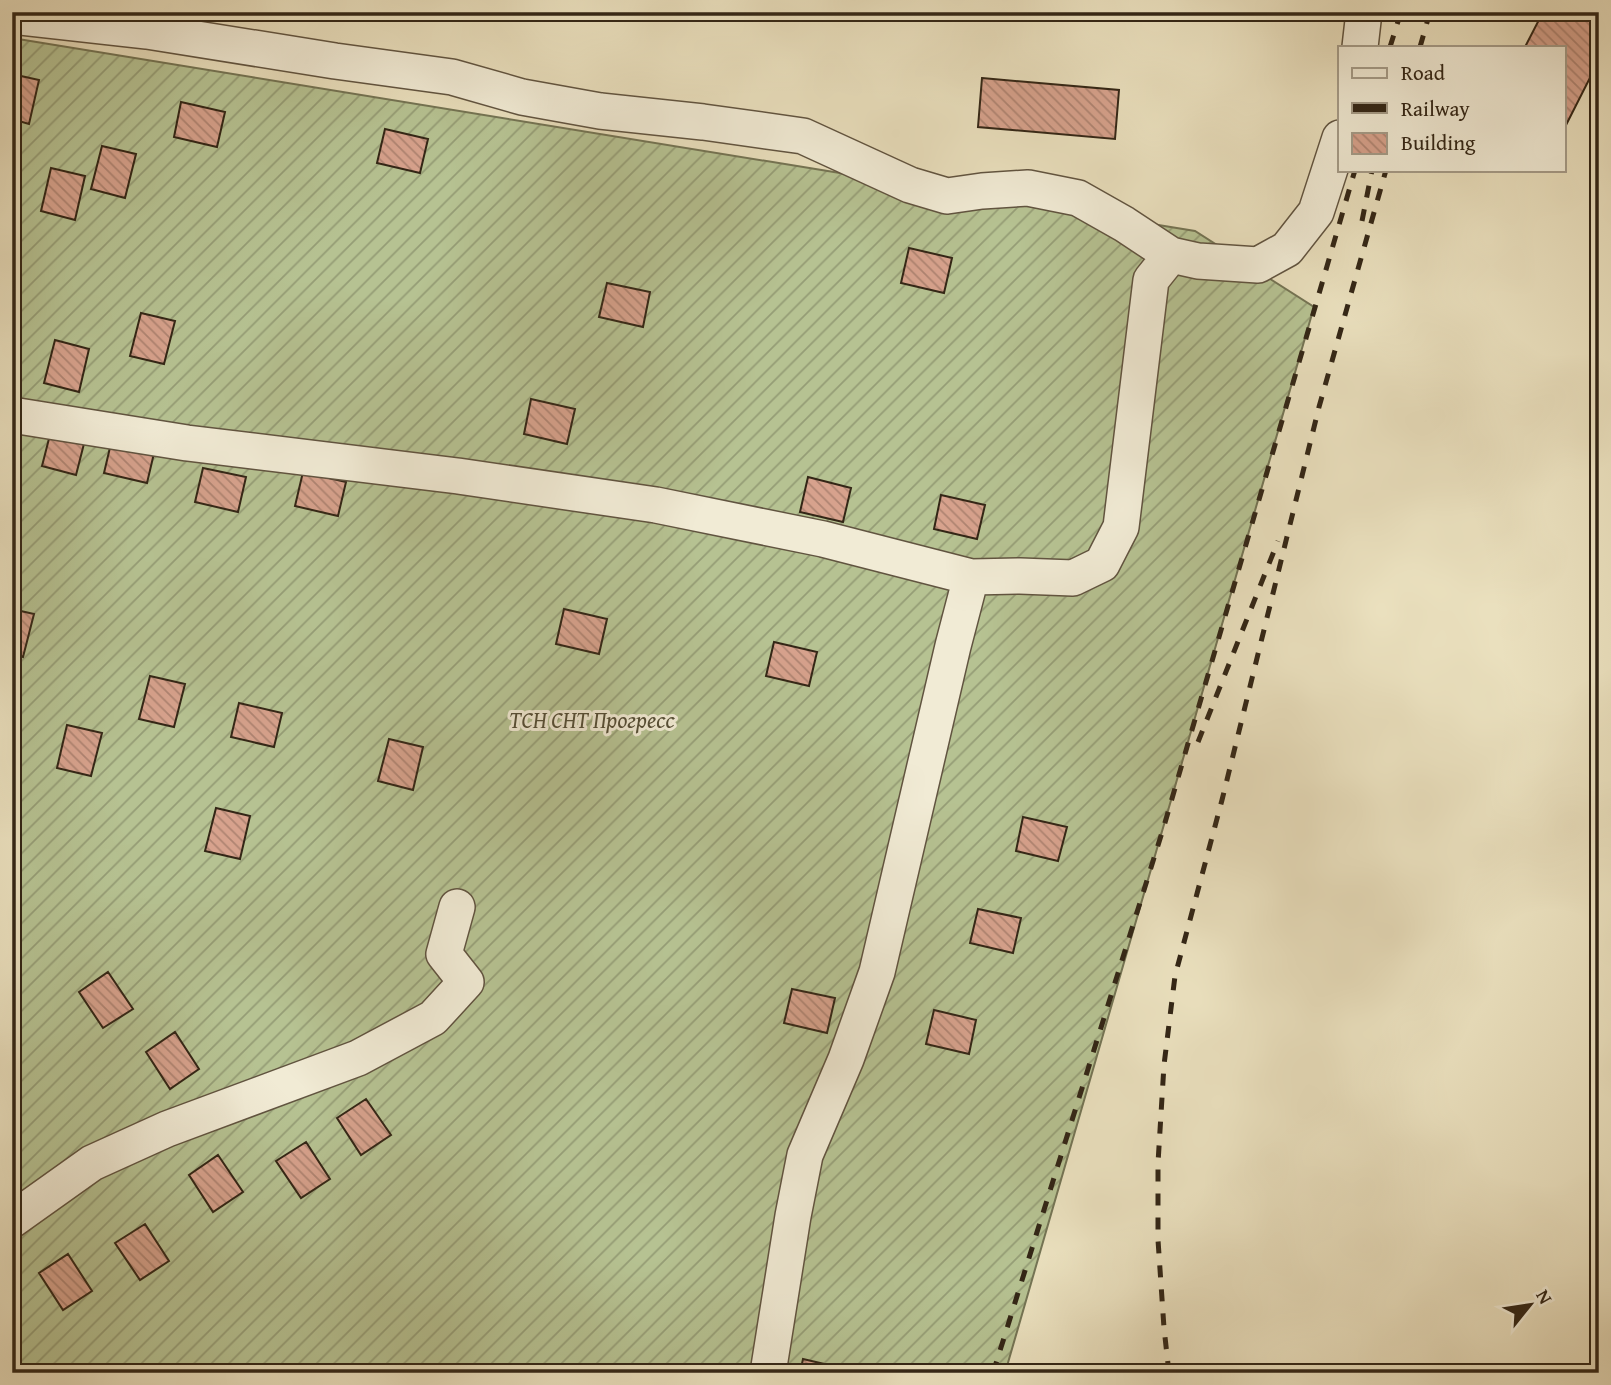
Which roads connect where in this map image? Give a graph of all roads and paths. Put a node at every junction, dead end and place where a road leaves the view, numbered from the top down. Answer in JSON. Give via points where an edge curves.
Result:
{"nodes":[{"id":1,"x":1364,"y":12,"type":"edge"},
{"id":2,"x":12,"y":16,"type":"edge"},
{"id":3,"x":1360,"y":46,"type":"edge"},
{"id":4,"x":1338,"y":144,"type":"edge"},
{"id":5,"x":1171,"y":255,"type":"junction"},
{"id":6,"x":12,"y":415,"type":"edge"},
{"id":7,"x":971,"y":577,"type":"junction"},
{"id":8,"x":457,"y":908,"type":"dead end"},
{"id":9,"x":12,"y":1220,"type":"edge"},
{"id":10,"x":768,"y":1373,"type":"edge"}],
"edges":[{"from":1,"to":3,"type":"lane"},
{"from":2,"to":5,"type":"lane","via":[[147,31],[453,77],[522,97],[803,136],[910,185],[947,196],[1028,188],[1078,198]]},
{"from":4,"to":5,"type":"lane","via":[[1315,212],[1287,249],[1258,265]]},
{"from":5,"to":7,"type":"lane","via":[[1151,280],[1121,527],[1102,564],[1073,578]]},
{"from":6,"to":7,"type":"lane","via":[[187,443],[656,505],[823,539]]},
{"from":7,"to":10,"type":"lane","via":[[877,972],[805,1155]]},
{"from":8,"to":9,"type":"lane","via":[[444,954],[466,982],[433,1018],[358,1058],[167,1129],[92,1163]]}]}
